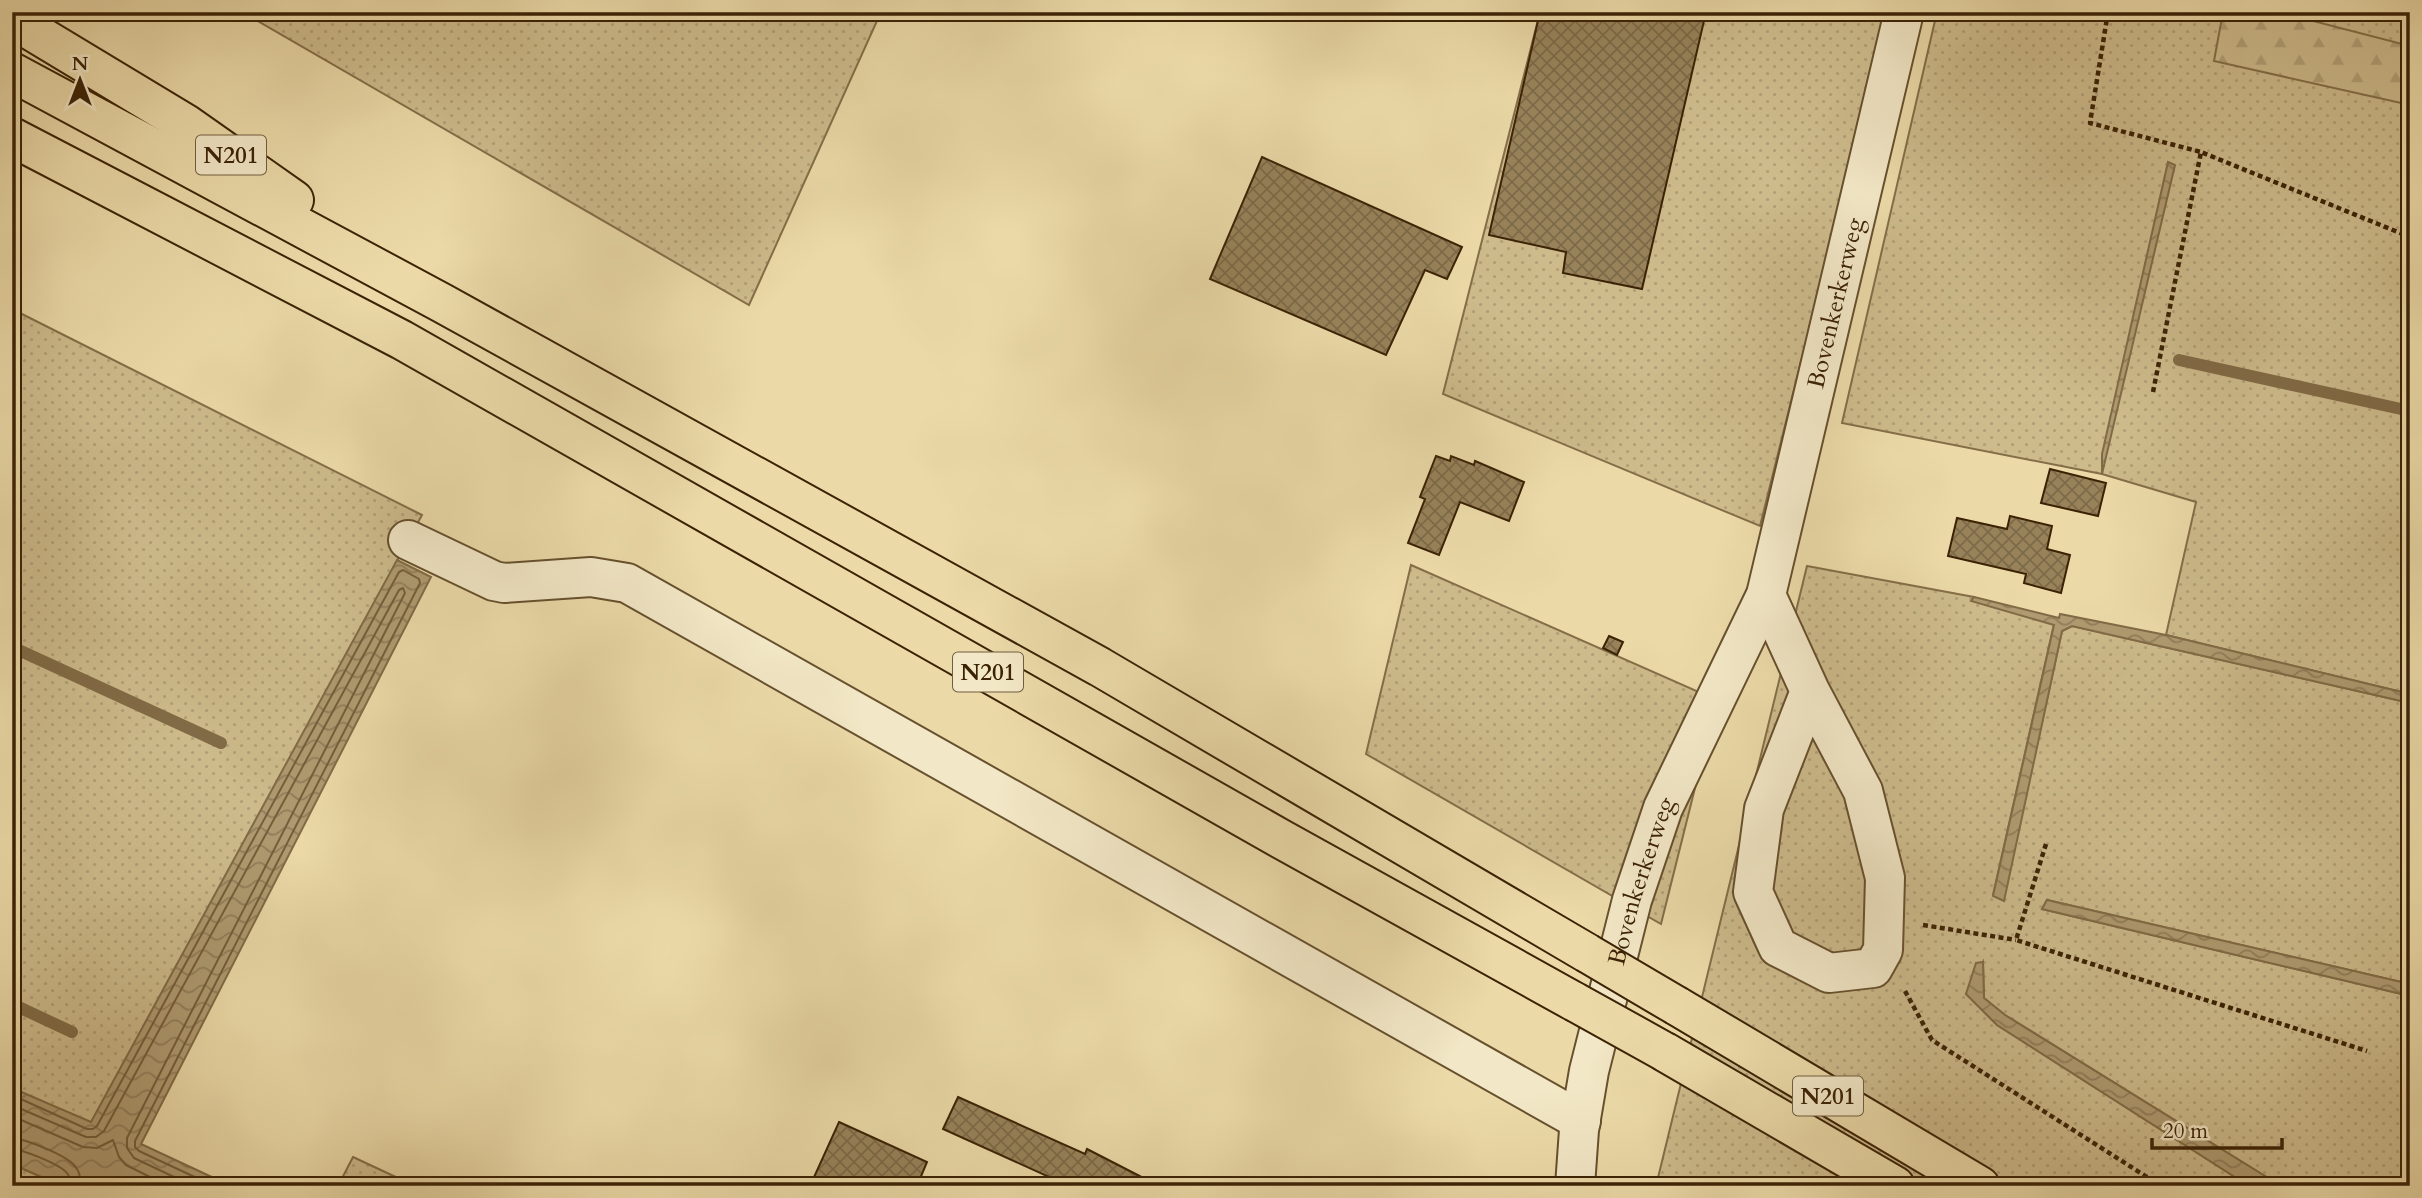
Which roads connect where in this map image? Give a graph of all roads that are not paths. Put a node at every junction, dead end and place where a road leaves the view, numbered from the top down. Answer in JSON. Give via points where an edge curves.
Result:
{"nodes":[{"id":1,"x":1904,"y":12,"type":"edge"},
{"id":2,"x":12,"y":19,"type":"edge"},
{"id":3,"x":12,"y":72,"type":"edge"},
{"id":4,"x":12,"y":137,"type":"edge"},
{"id":5,"x":12,"y":164,"type":"edge"},
{"id":6,"x":442,"y":303,"type":"junction"},
{"id":7,"x":402,"y":340,"type":"junction"},
{"id":8,"x":408,"y":540,"type":"dead end"},
{"id":9,"x":1766,"y":595,"type":"junction"},
{"id":10,"x":1810,"y":691,"type":"junction"},
{"id":11,"x":1581,"y":1121,"type":"junction"},
{"id":12,"x":1575,"y":1186,"type":"edge"},
{"id":13,"x":1895,"y":1186,"type":"edge"},
{"id":14,"x":1980,"y":1186,"type":"edge"}],
"edges":[{"from":1,"to":9,"type":"street","name":"Bovenkerkerweg"},
{"from":2,"to":6,"type":"highway","number":"N201","via":[[186,124]]},
{"from":3,"to":6,"type":"highway","number":"N201"},
{"from":4,"to":7,"type":"highway","number":"N201"},
{"from":5,"to":7,"type":"highway","number":"N201","via":[[63,184],[196,254]]},
{"from":6,"to":14,"type":"highway","number":"N201","bridge":true,"via":[[1100,667]]},
{"from":7,"to":13,"type":"highway","number":"N201","bridge":true},
{"from":8,"to":11,"type":"street","via":[[503,583],[591,577],[627,583]]},
{"from":9,"to":10,"type":"street"},
{"from":9,"to":11,"type":"street","name":"Bovenkerkerweg","via":[[1663,808],[1632,900]]},
{"from":10,"to":10,"type":"street","via":[[1863,791],[1885,877],[1883,934],[1873,968],[1829,973],[1779,947],[1753,892],[1764,809]]},
{"from":11,"to":12,"type":"street","name":"Bovenkerkerweg"}]}
